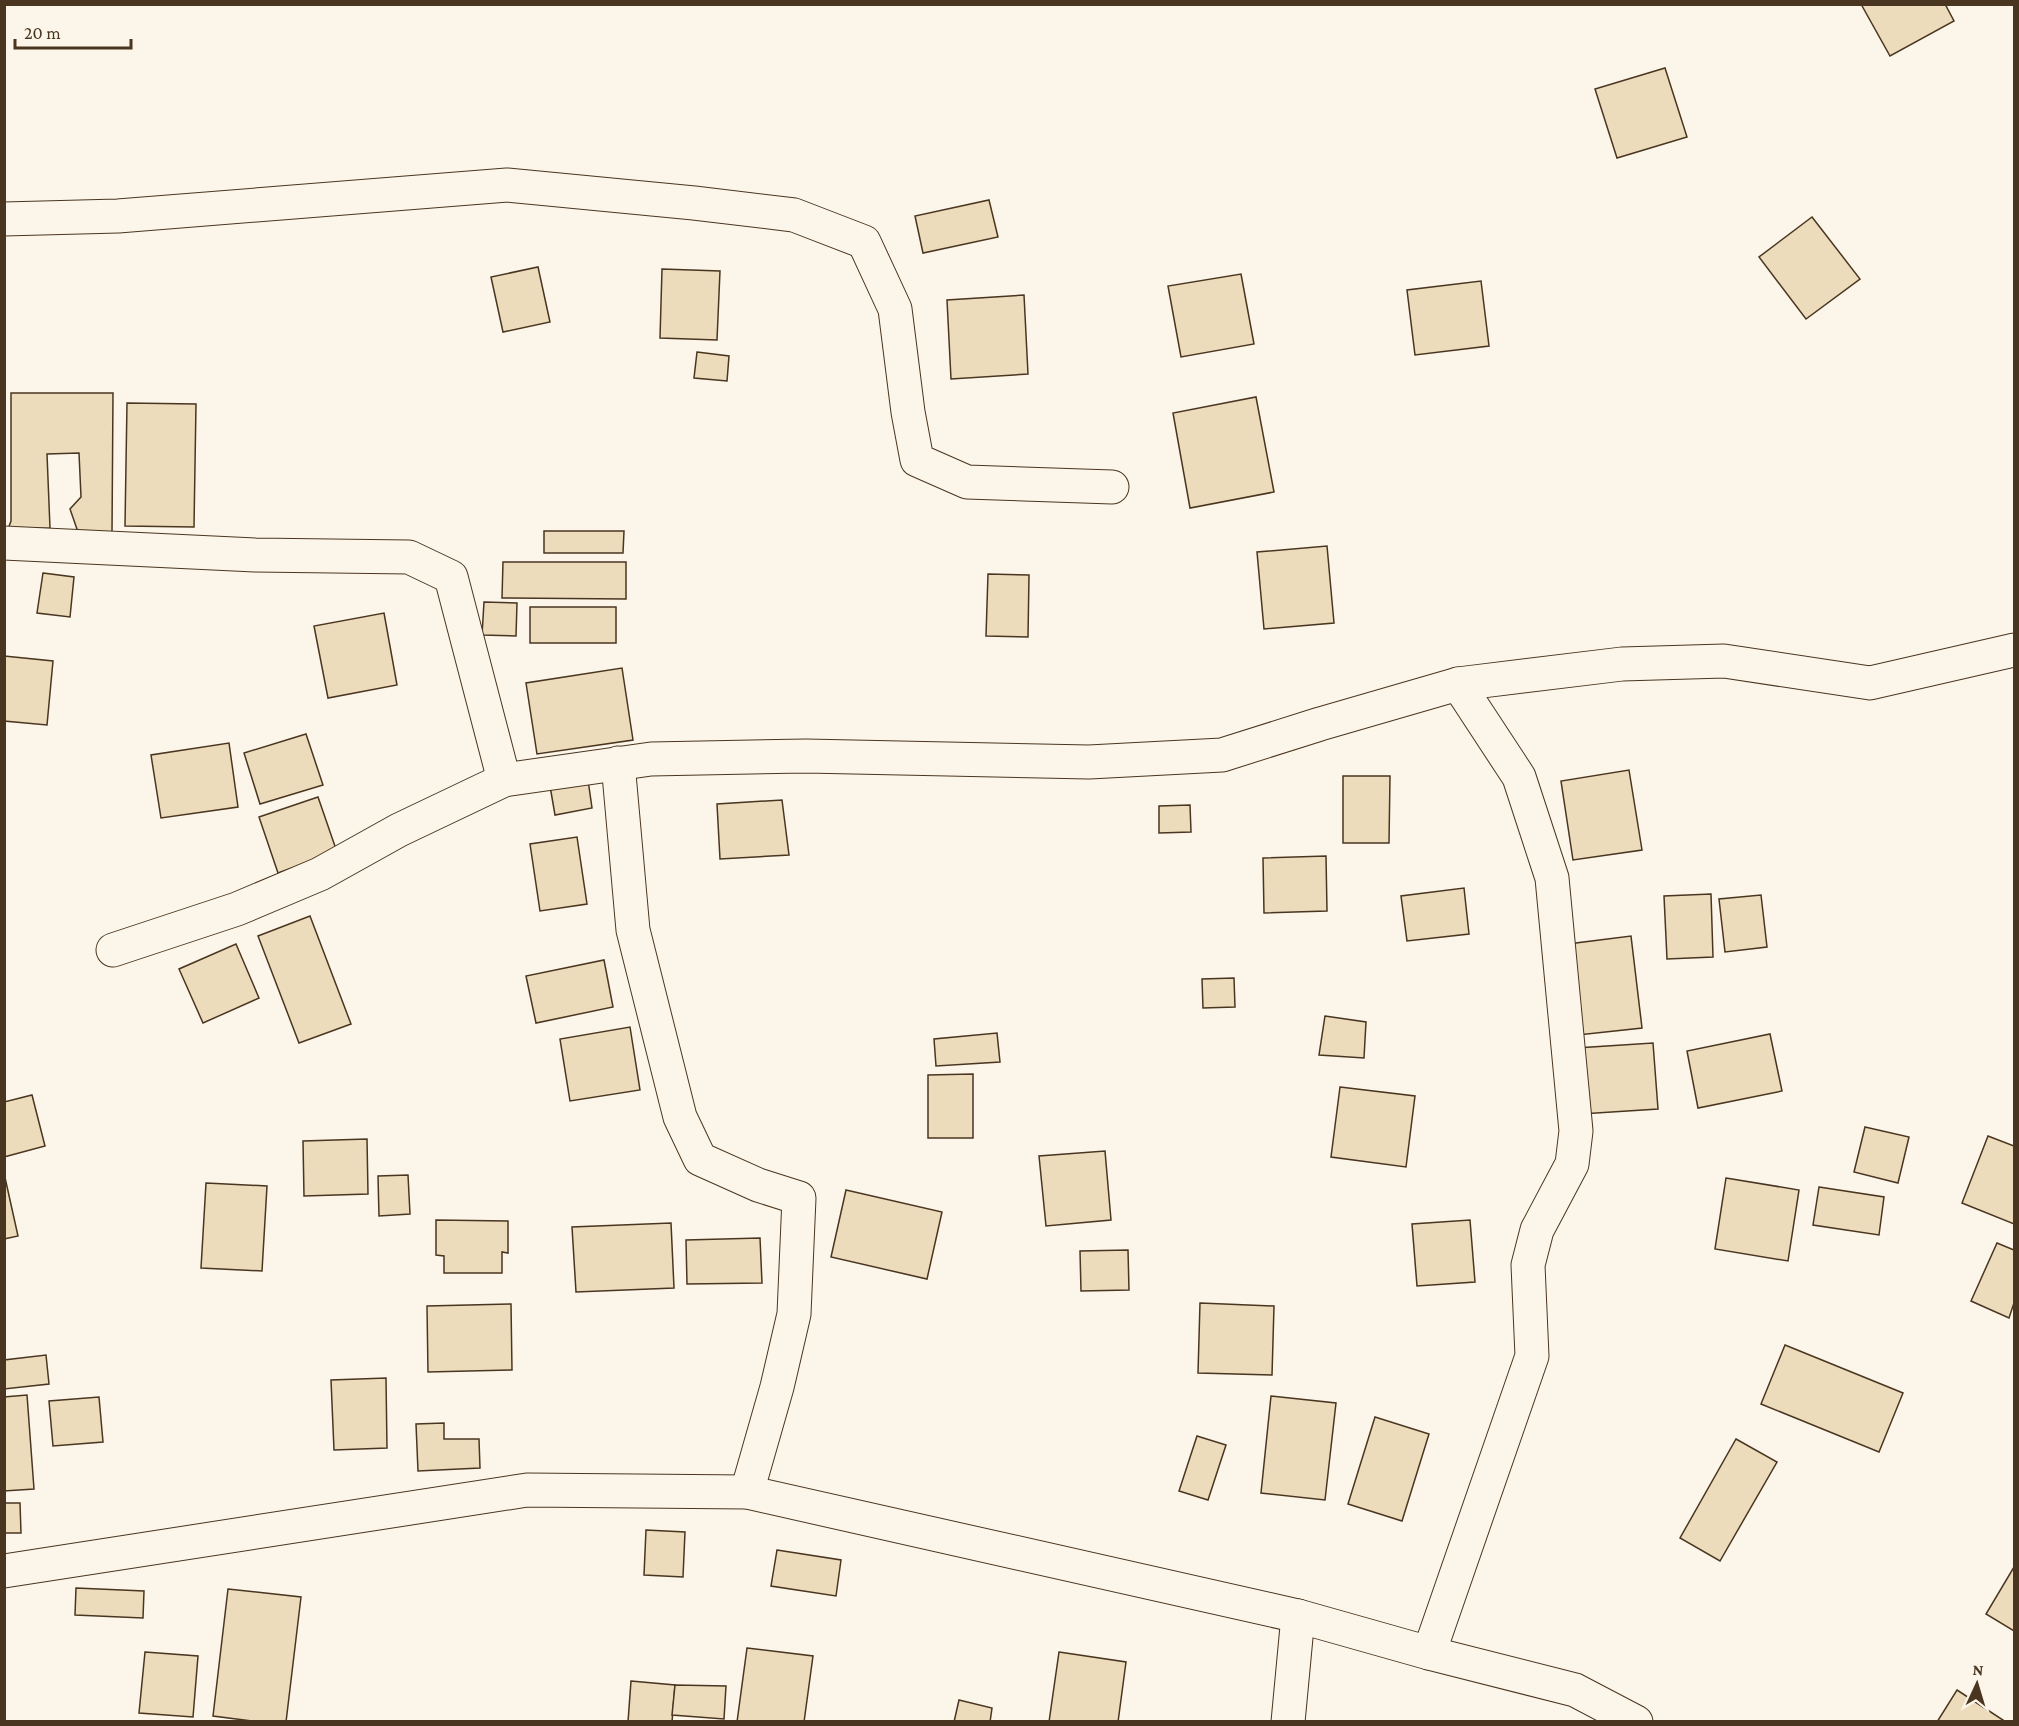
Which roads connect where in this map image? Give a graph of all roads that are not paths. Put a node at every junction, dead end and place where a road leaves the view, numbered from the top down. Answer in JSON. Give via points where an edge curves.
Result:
{"nodes":[{"id":1,"x":4,"y":219,"type":"edge"},
{"id":2,"x":1112,"y":488,"type":"dead end"},
{"id":3,"x":4,"y":543,"type":"edge"},
{"id":4,"x":2014,"y":650,"type":"edge"},
{"id":5,"x":1458,"y":684,"type":"junction"},
{"id":6,"x":618,"y":763,"type":"junction"},
{"id":7,"x":504,"y":780,"type":"junction"},
{"id":8,"x":113,"y":950,"type":"dead end"},
{"id":9,"x":747,"y":1492,"type":"junction"},
{"id":10,"x":4,"y":1570,"type":"edge"},
{"id":11,"x":1298,"y":1616,"type":"junction"},
{"id":12,"x":1429,"y":1653,"type":"junction"},
{"id":13,"x":1288,"y":1722,"type":"edge"},
{"id":14,"x":1636,"y":1722,"type":"edge"}],
"edges":[{"from":1,"to":2,"type":"street","via":[[118,216],[507,185],[794,215],[864,242],[895,309],[917,460],[967,483]]},
{"from":3,"to":7,"type":"street","via":[[255,555],[409,557],[451,577]]},
{"from":4,"to":5,"type":"street","via":[[1870,683],[1725,661],[1622,664]]},
{"from":5,"to":6,"type":"street","via":[[1222,755],[1089,762],[806,756]]},
{"from":5,"to":12,"type":"street","via":[[1519,777],[1552,878],[1576,1131],[1572,1164],[1537,1230],[1528,1265],[1532,1356]]},
{"from":6,"to":7,"type":"street"},
{"from":6,"to":9,"type":"street","via":[[633,930],[680,1117],[700,1159],[799,1198],[794,1314]]},
{"from":7,"to":8,"type":"street","via":[[399,830],[320,874],[237,909]]},
{"from":9,"to":10,"type":"street","via":[[527,1490]]},
{"from":9,"to":11,"type":"street"},
{"from":11,"to":12,"type":"street"},
{"from":11,"to":13,"type":"street"},
{"from":12,"to":14,"type":"street","via":[[1575,1690]]}]}
